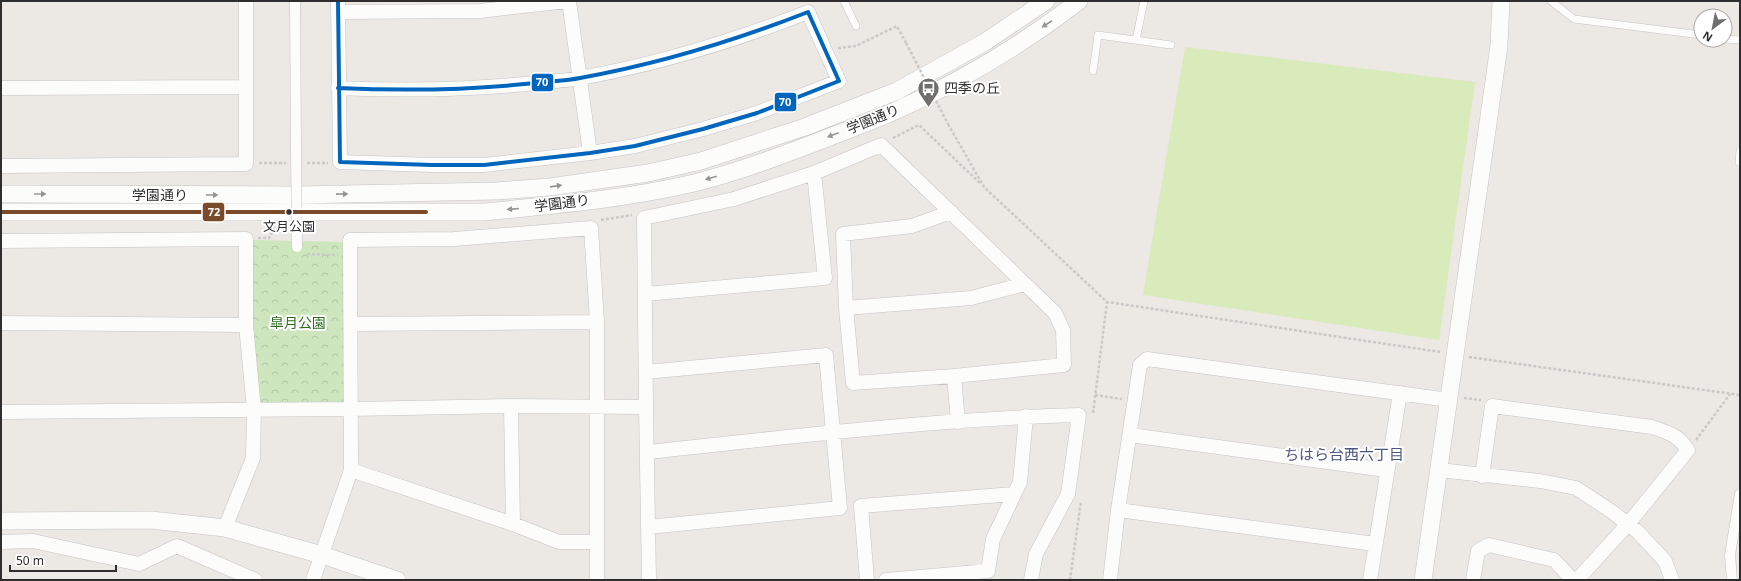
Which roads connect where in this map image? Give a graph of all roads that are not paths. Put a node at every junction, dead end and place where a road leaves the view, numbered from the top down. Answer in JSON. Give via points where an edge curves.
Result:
{"nodes":[{"id":1,"x":246,"y":1,"type":"edge"},
{"id":2,"x":296,"y":1,"type":"edge"},
{"id":3,"x":568,"y":1,"type":"edge"},
{"id":4,"x":844,"y":1,"type":"edge"},
{"id":5,"x":1046,"y":1,"type":"edge"},
{"id":6,"x":1079,"y":1,"type":"edge"},
{"id":7,"x":1144,"y":1,"type":"edge"},
{"id":8,"x":1501,"y":1,"type":"edge"},
{"id":9,"x":1551,"y":1,"type":"edge"},
{"id":10,"x":338,"y":6,"type":"edge"},
{"id":11,"x":405,"y":6,"type":"edge"},
{"id":12,"x":480,"y":6,"type":"edge"},
{"id":13,"x":856,"y":26,"type":"dead end"},
{"id":14,"x":1693,"y":34,"type":"edge"},
{"id":15,"x":1136,"y":40,"type":"junction"},
{"id":16,"x":1171,"y":45,"type":"dead end"},
{"id":17,"x":1093,"y":71,"type":"dead end"},
{"id":18,"x":580,"y":78,"type":"junction"},
{"id":19,"x":246,"y":87,"type":"junction"},
{"id":20,"x":1,"y":88,"type":"edge"},
{"id":21,"x":338,"y":88,"type":"junction"},
{"id":22,"x":1740,"y":151,"type":"edge"},
{"id":23,"x":590,"y":153,"type":"junction"},
{"id":24,"x":1739,"y":162,"type":"dead end"},
{"id":25,"x":1,"y":166,"type":"edge"},
{"id":26,"x":814,"y":173,"type":"junction"},
{"id":27,"x":1,"y":194,"type":"edge"},
{"id":28,"x":1,"y":212,"type":"edge"},
{"id":29,"x":951,"y":212,"type":"junction"},
{"id":30,"x":1,"y":241,"type":"edge"},
{"id":31,"x":297,"y":247,"type":"road end"},
{"id":32,"x":1026,"y":284,"type":"junction"},
{"id":33,"x":645,"y":294,"type":"junction"},
{"id":34,"x":846,"y":308,"type":"junction"},
{"id":35,"x":1,"y":322,"type":"edge"},
{"id":36,"x":597,"y":322,"type":"junction"},
{"id":37,"x":351,"y":324,"type":"junction"},
{"id":38,"x":246,"y":325,"type":"junction"},
{"id":39,"x":646,"y":372,"type":"junction"},
{"id":40,"x":954,"y":376,"type":"junction"},
{"id":41,"x":1400,"y":392,"type":"junction"},
{"id":42,"x":1449,"y":398,"type":"junction"},
{"id":43,"x":511,"y":406,"type":"junction"},
{"id":44,"x":597,"y":406,"type":"junction"},
{"id":45,"x":646,"y":407,"type":"junction"},
{"id":46,"x":352,"y":409,"type":"junction"},
{"id":47,"x":254,"y":410,"type":"junction"},
{"id":48,"x":1,"y":412,"type":"edge"},
{"id":49,"x":1026,"y":416,"type":"junction"},
{"id":50,"x":958,"y":422,"type":"junction"},
{"id":51,"x":832,"y":432,"type":"junction"},
{"id":52,"x":1130,"y":435,"type":"junction"},
{"id":53,"x":647,"y":452,"type":"junction"},
{"id":54,"x":351,"y":470,"type":"junction"},
{"id":55,"x":1386,"y":470,"type":"junction"},
{"id":56,"x":1439,"y":470,"type":"junction"},
{"id":57,"x":1482,"y":476,"type":"junction"},
{"id":58,"x":1014,"y":494,"type":"junction"},
{"id":59,"x":1740,"y":494,"type":"edge"},
{"id":60,"x":1118,"y":510,"type":"junction"},
{"id":61,"x":1,"y":521,"type":"edge"},
{"id":62,"x":513,"y":524,"type":"junction"},
{"id":63,"x":1628,"y":524,"type":"junction"},
{"id":64,"x":648,"y":527,"type":"junction"},
{"id":65,"x":225,"y":528,"type":"junction"},
{"id":66,"x":1,"y":542,"type":"edge"},
{"id":67,"x":598,"y":542,"type":"junction"},
{"id":68,"x":1375,"y":544,"type":"junction"},
{"id":69,"x":322,"y":555,"type":"junction"},
{"id":70,"x":256,"y":580,"type":"edge"},
{"id":71,"x":313,"y":580,"type":"edge"},
{"id":72,"x":397,"y":580,"type":"edge"},
{"id":73,"x":597,"y":580,"type":"edge"},
{"id":74,"x":649,"y":580,"type":"edge"},
{"id":75,"x":866,"y":580,"type":"edge"},
{"id":76,"x":886,"y":580,"type":"edge"},
{"id":77,"x":1031,"y":580,"type":"edge"},
{"id":78,"x":1110,"y":580,"type":"edge"},
{"id":79,"x":1370,"y":580,"type":"edge"},
{"id":80,"x":1423,"y":580,"type":"edge"},
{"id":81,"x":1473,"y":580,"type":"edge"},
{"id":82,"x":1573,"y":580,"type":"edge"},
{"id":83,"x":1578,"y":580,"type":"edge"},
{"id":84,"x":1672,"y":580,"type":"edge"},
{"id":85,"x":1732,"y":580,"type":"edge"}],
"edges":[{"from":1,"to":19,"type":"street"},
{"from":2,"to":31,"type":"street","bridge":true},
{"from":3,"to":12,"type":"street"},
{"from":3,"to":18,"type":"street"},
{"from":4,"to":13,"type":"lane"},
{"from":27,"to":5,"type":"street","name":"学園通り","one_way":true,"via":[[296,195],[496,191],[550,187],[648,173],[701,161],[804,127],[896,91],[985,42]]},
{"from":6,"to":28,"type":"street","name":"学園通り","one_way":true,"via":[[996,57],[897,110],[760,164],[695,182],[636,194],[484,212]]},
{"from":7,"to":15,"type":"lane"},
{"from":8,"to":42,"type":"street","via":[[1499,45]]},
{"from":9,"to":14,"type":"lane","via":[[1574,19]]},
{"from":10,"to":11,"type":"street"},
{"from":10,"to":21,"type":"street"},
{"from":11,"to":12,"type":"street"},
{"from":15,"to":16,"type":"lane"},
{"from":15,"to":17,"type":"lane","via":[[1098,35]]},
{"from":18,"to":21,"type":"street","via":[[452,89]]},
{"from":18,"to":23,"type":"street"},
{"from":18,"to":23,"type":"street","via":[[685,54],[808,12],[839,81],[757,113],[703,129],[635,146]]},
{"from":19,"to":20,"type":"street"},
{"from":19,"to":25,"type":"street","via":[[246,164]]},
{"from":21,"to":23,"type":"street","via":[[340,162],[484,164]]},
{"from":22,"to":24,"type":"lane"},
{"from":26,"to":29,"type":"street","via":[[881,145]]},
{"from":26,"to":33,"type":"street","via":[[734,199],[644,218]]},
{"from":26,"to":33,"type":"street","via":[[825,278]]},
{"from":29,"to":32,"type":"street"},
{"from":29,"to":34,"type":"street","via":[[912,226],[843,234]]},
{"from":30,"to":38,"type":"street","via":[[246,239]]},
{"from":32,"to":34,"type":"street","via":[[971,298]]},
{"from":32,"to":40,"type":"street","via":[[1055,313],[1063,330],[1064,365]]},
{"from":33,"to":39,"type":"street"},
{"from":34,"to":40,"type":"street","via":[[853,383]]},
{"from":35,"to":38,"type":"street"},
{"from":36,"to":37,"type":"street"},
{"from":36,"to":37,"type":"street","via":[[591,228],[454,239],[350,240]]},
{"from":36,"to":44,"type":"street"},
{"from":37,"to":46,"type":"street"},
{"from":38,"to":47,"type":"street"},
{"from":39,"to":45,"type":"street"},
{"from":39,"to":51,"type":"street","via":[[826,355]]},
{"from":40,"to":50,"type":"street"},
{"from":41,"to":42,"type":"street"},
{"from":41,"to":52,"type":"street","via":[[1147,359],[1140,365]]},
{"from":41,"to":55,"type":"street"},
{"from":42,"to":56,"type":"street"},
{"from":43,"to":44,"type":"street"},
{"from":43,"to":46,"type":"street"},
{"from":43,"to":62,"type":"street"},
{"from":44,"to":45,"type":"street"},
{"from":44,"to":67,"type":"street"},
{"from":45,"to":53,"type":"street"},
{"from":46,"to":47,"type":"street"},
{"from":46,"to":54,"type":"street"},
{"from":47,"to":48,"type":"street"},
{"from":47,"to":65,"type":"street","via":[[253,458]]},
{"from":49,"to":50,"type":"street"},
{"from":49,"to":58,"type":"street","via":[[1020,482]]},
{"from":49,"to":77,"type":"street","via":[[1079,415],[1068,494],[1036,554]]},
{"from":50,"to":51,"type":"street"},
{"from":51,"to":53,"type":"street"},
{"from":51,"to":64,"type":"street","via":[[840,508]]},
{"from":52,"to":55,"type":"street"},
{"from":52,"to":60,"type":"street"},
{"from":53,"to":64,"type":"street"},
{"from":54,"to":62,"type":"street"},
{"from":54,"to":69,"type":"street"},
{"from":55,"to":68,"type":"street"},
{"from":56,"to":57,"type":"street"},
{"from":56,"to":80,"type":"street"},
{"from":57,"to":63,"type":"street","via":[[1540,481],[1576,488]]},
{"from":57,"to":63,"type":"street","via":[[1492,406],[1652,427],[1676,436],[1688,450]]},
{"from":58,"to":75,"type":"street","via":[[862,506]]},
{"from":58,"to":76,"type":"street","via":[[993,539],[988,571]]},
{"from":59,"to":85,"type":"street","via":[[1730,555]]},
{"from":60,"to":68,"type":"street"},
{"from":60,"to":78,"type":"street"},
{"from":61,"to":65,"type":"street","via":[[151,520]]},
{"from":62,"to":67,"type":"street","via":[[559,542]]},
{"from":63,"to":83,"type":"street"},
{"from":63,"to":84,"type":"street","via":[[1665,561]]},
{"from":64,"to":74,"type":"street"},
{"from":65,"to":69,"type":"street"},
{"from":66,"to":70,"type":"street","via":[[33,541],[139,564],[177,546]]},
{"from":67,"to":73,"type":"street"},
{"from":68,"to":79,"type":"street"},
{"from":69,"to":71,"type":"street"},
{"from":69,"to":72,"type":"street"},
{"from":81,"to":82,"type":"street","via":[[1478,551],[1489,545],[1554,560]]}]}
